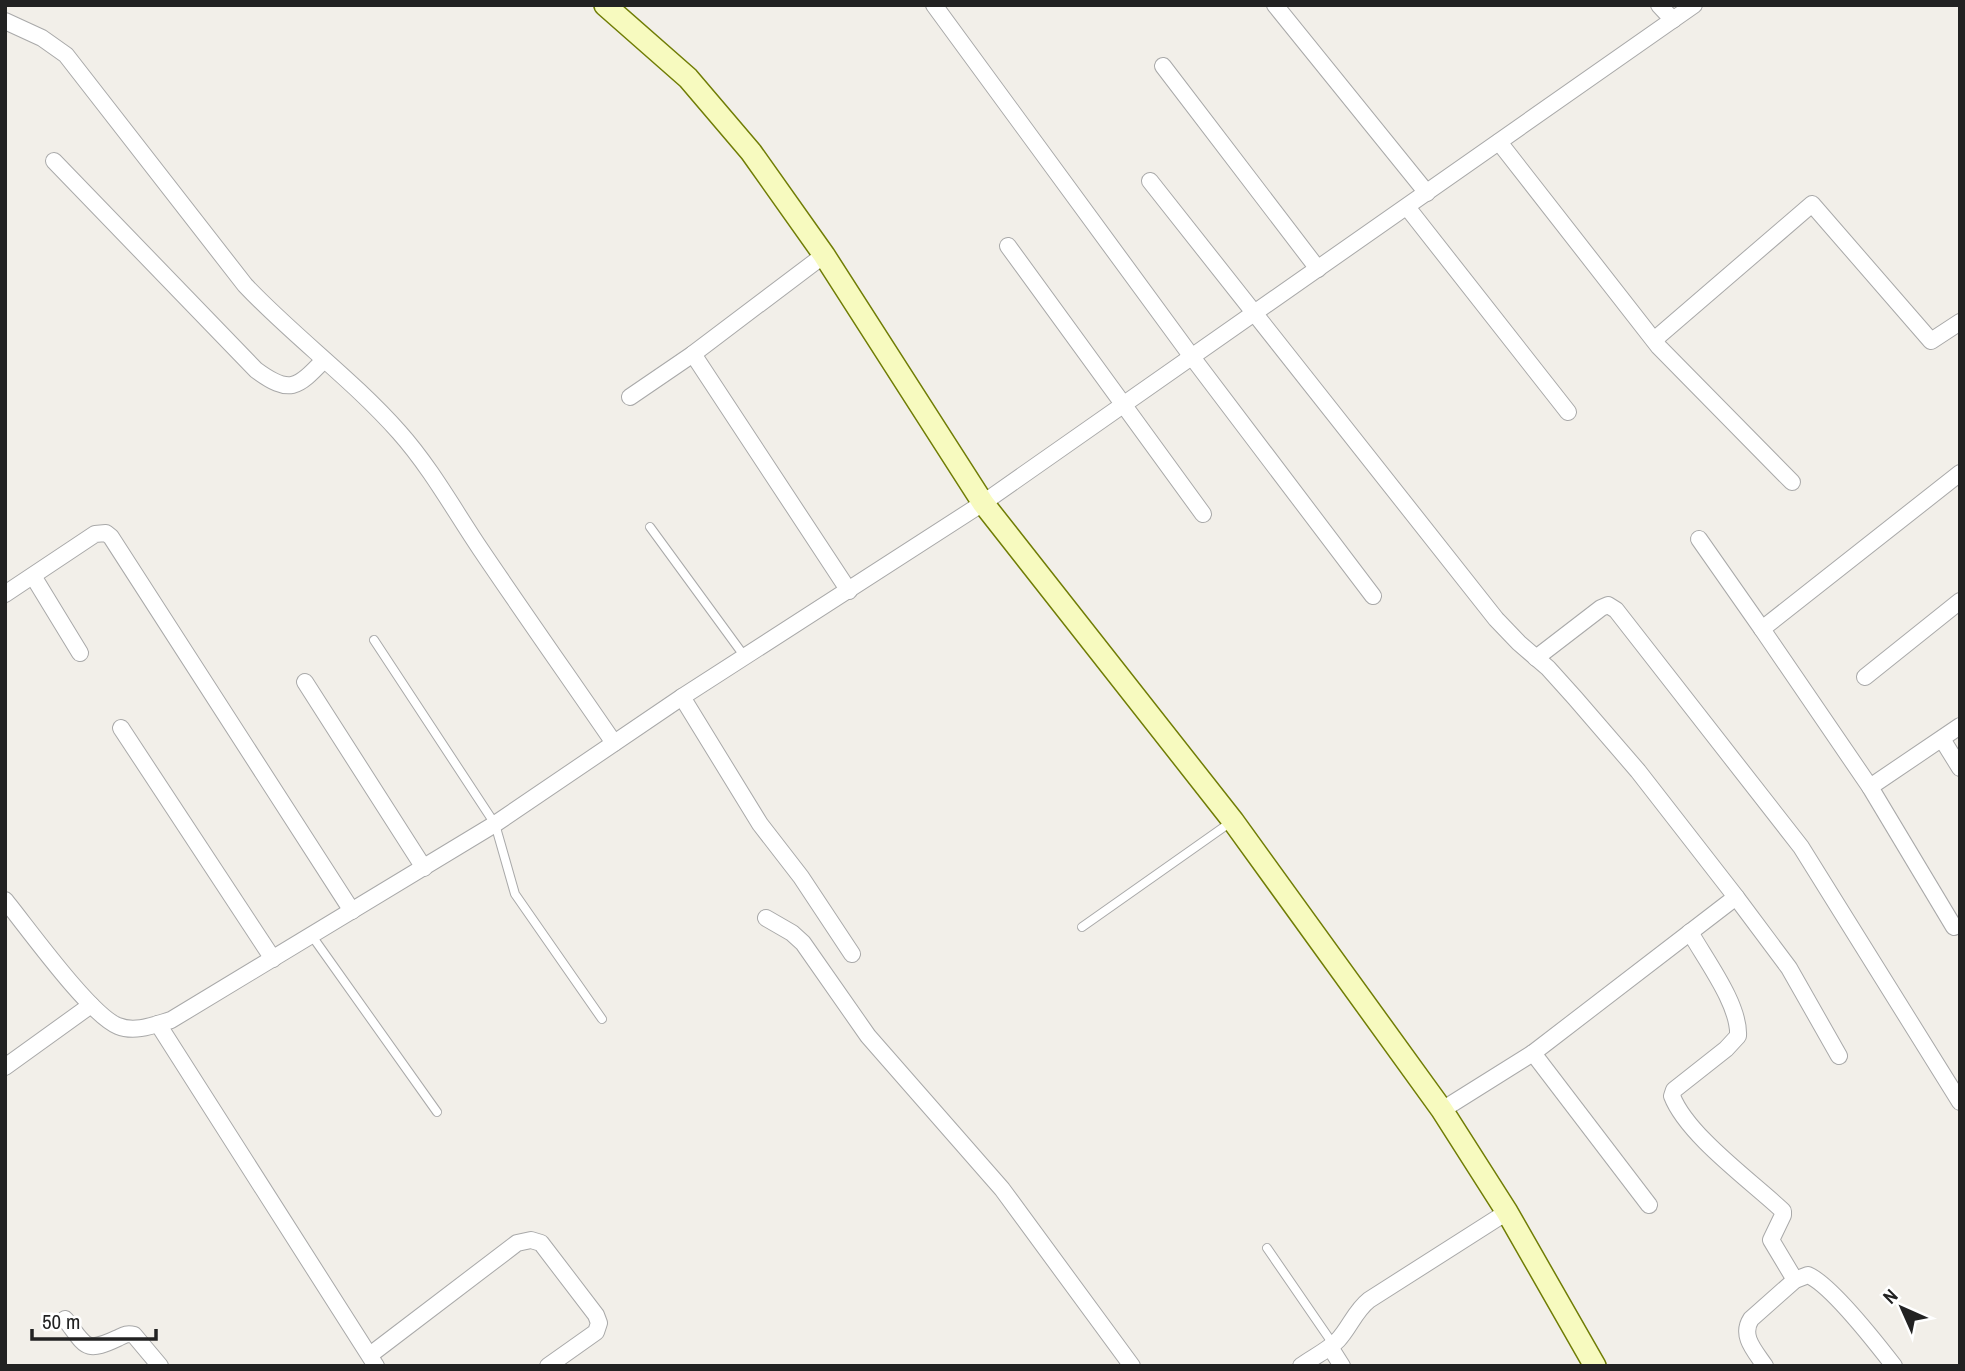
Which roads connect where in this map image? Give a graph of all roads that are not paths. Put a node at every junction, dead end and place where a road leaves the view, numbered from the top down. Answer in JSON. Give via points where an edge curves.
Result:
{"nodes":[{"id":1,"x":934,"y":5,"type":"edge"},
{"id":2,"x":1275,"y":5,"type":"edge"},
{"id":3,"x":1659,"y":5,"type":"edge"},
{"id":4,"x":1694,"y":5,"type":"edge"},
{"id":5,"x":612,"y":7,"type":"edge"},
{"id":6,"x":1673,"y":20,"type":"junction"},
{"id":7,"x":5,"y":21,"type":"edge"},
{"id":8,"x":1163,"y":66,"type":"dead end"},
{"id":9,"x":1499,"y":142,"type":"junction"},
{"id":10,"x":54,"y":161,"type":"dead end"},
{"id":11,"x":1150,"y":181,"type":"dead end"},
{"id":12,"x":1427,"y":193,"type":"junction"},
{"id":13,"x":1407,"y":207,"type":"junction"},
{"id":14,"x":1007,"y":246,"type":"dead end"},
{"id":15,"x":824,"y":255,"type":"junction"},
{"id":16,"x":1318,"y":269,"type":"junction"},
{"id":17,"x":1254,"y":314,"type":"junction"},
{"id":18,"x":1960,"y":322,"type":"edge"},
{"id":19,"x":1654,"y":340,"type":"junction"},
{"id":20,"x":693,"y":354,"type":"junction"},
{"id":21,"x":1192,"y":357,"type":"junction"},
{"id":22,"x":324,"y":360,"type":"junction"},
{"id":23,"x":630,"y":397,"type":"dead end"},
{"id":24,"x":1124,"y":405,"type":"junction"},
{"id":25,"x":1568,"y":412,"type":"dead end"},
{"id":26,"x":1959,"y":474,"type":"edge"},
{"id":27,"x":1792,"y":482,"type":"dead end"},
{"id":28,"x":983,"y":503,"type":"junction"},
{"id":29,"x":1203,"y":514,"type":"dead end"},
{"id":30,"x":650,"y":527,"type":"dead end"},
{"id":31,"x":1699,"y":539,"type":"dead end"},
{"id":32,"x":33,"y":576,"type":"junction"},
{"id":33,"x":849,"y":591,"type":"junction"},
{"id":34,"x":5,"y":594,"type":"edge"},
{"id":35,"x":1373,"y":596,"type":"dead end"},
{"id":36,"x":1960,"y":601,"type":"edge"},
{"id":37,"x":1762,"y":629,"type":"junction"},
{"id":38,"x":374,"y":640,"type":"dead end"},
{"id":39,"x":80,"y":653,"type":"dead end"},
{"id":40,"x":745,"y":657,"type":"junction"},
{"id":41,"x":1536,"y":658,"type":"junction"},
{"id":42,"x":1865,"y":677,"type":"dead end"},
{"id":43,"x":305,"y":682,"type":"dead end"},
{"id":44,"x":682,"y":697,"type":"junction"},
{"id":45,"x":1960,"y":726,"type":"edge"},
{"id":46,"x":121,"y":728,"type":"dead end"},
{"id":47,"x":1942,"y":739,"type":"junction"},
{"id":48,"x":614,"y":743,"type":"junction"},
{"id":49,"x":1960,"y":768,"type":"edge"},
{"id":50,"x":1870,"y":787,"type":"junction"},
{"id":51,"x":1233,"y":821,"type":"junction"},
{"id":52,"x":495,"y":824,"type":"junction"},
{"id":53,"x":424,"y":868,"type":"junction"},
{"id":54,"x":1736,"y":897,"type":"junction"},
{"id":55,"x":5,"y":900,"type":"edge"},
{"id":56,"x":352,"y":911,"type":"junction"},
{"id":57,"x":766,"y":918,"type":"dead end"},
{"id":58,"x":1082,"y":927,"type":"dead end"},
{"id":59,"x":1954,"y":927,"type":"dead end"},
{"id":60,"x":1690,"y":932,"type":"junction"},
{"id":61,"x":312,"y":936,"type":"junction"},
{"id":62,"x":852,"y":954,"type":"dead end"},
{"id":63,"x":273,"y":959,"type":"junction"},
{"id":64,"x":91,"y":1005,"type":"junction"},
{"id":65,"x":602,"y":1019,"type":"dead end"},
{"id":66,"x":158,"y":1024,"type":"junction"},
{"id":67,"x":1533,"y":1053,"type":"junction"},
{"id":68,"x":1839,"y":1056,"type":"dead end"},
{"id":69,"x":5,"y":1067,"type":"edge"},
{"id":70,"x":1960,"y":1102,"type":"edge"},
{"id":71,"x":1442,"y":1110,"type":"junction"},
{"id":72,"x":437,"y":1112,"type":"dead end"},
{"id":73,"x":1649,"y":1205,"type":"dead end"},
{"id":74,"x":1507,"y":1212,"type":"junction"},
{"id":75,"x":1267,"y":1248,"type":"dead end"},
{"id":76,"x":1794,"y":1280,"type":"junction"},
{"id":77,"x":65,"y":1319,"type":"dead end"},
{"id":78,"x":1332,"y":1346,"type":"junction"},
{"id":79,"x":373,"y":1361,"type":"edge"},
{"id":80,"x":160,"y":1366,"type":"edge"},
{"id":81,"x":548,"y":1366,"type":"edge"},
{"id":82,"x":1132,"y":1366,"type":"edge"},
{"id":83,"x":1301,"y":1366,"type":"edge"},
{"id":84,"x":1342,"y":1366,"type":"edge"},
{"id":85,"x":1595,"y":1366,"type":"edge"},
{"id":86,"x":1765,"y":1366,"type":"edge"},
{"id":87,"x":1894,"y":1366,"type":"edge"}],
"edges":[{"from":1,"to":21,"type":"street"},
{"from":2,"to":12,"type":"street"},
{"from":3,"to":6,"type":"street"},
{"from":4,"to":6,"type":"street"},
{"from":5,"to":15,"type":"main road","via":[[688,78],[751,152]]},
{"from":6,"to":9,"type":"street"},
{"from":7,"to":22,"type":"street","via":[[66,55],[245,285]]},
{"from":8,"to":16,"type":"street"},
{"from":9,"to":12,"type":"street"},
{"from":9,"to":19,"type":"street"},
{"from":10,"to":22,"type":"street","via":[[256,370],[278,384],[293,386]]},
{"from":11,"to":17,"type":"street"},
{"from":12,"to":13,"type":"street"},
{"from":13,"to":16,"type":"street"},
{"from":13,"to":25,"type":"street"},
{"from":14,"to":24,"type":"street"},
{"from":15,"to":20,"type":"street"},
{"from":15,"to":28,"type":"main road"},
{"from":16,"to":17,"type":"street"},
{"from":17,"to":21,"type":"street"},
{"from":17,"to":41,"type":"street","via":[[1496,620]]},
{"from":18,"to":19,"type":"street","via":[[1931,341],[1812,204]]},
{"from":19,"to":27,"type":"street"},
{"from":20,"to":23,"type":"street"},
{"from":20,"to":33,"type":"street"},
{"from":21,"to":24,"type":"street"},
{"from":21,"to":35,"type":"street"},
{"from":22,"to":48,"type":"street","via":[[399,432],[428,469]]},
{"from":24,"to":28,"type":"street"},
{"from":24,"to":29,"type":"street"},
{"from":26,"to":37,"type":"street"},
{"from":28,"to":33,"type":"street"},
{"from":28,"to":51,"type":"main road"},
{"from":30,"to":40,"type":"lane"},
{"from":31,"to":37,"type":"street"},
{"from":32,"to":34,"type":"street"},
{"from":32,"to":39,"type":"street"},
{"from":32,"to":56,"type":"street","via":[[95,534],[111,537]]},
{"from":33,"to":40,"type":"street"},
{"from":36,"to":42,"type":"street"},
{"from":37,"to":50,"type":"street"},
{"from":38,"to":52,"type":"lane"},
{"from":40,"to":44,"type":"street"},
{"from":41,"to":54,"type":"street","via":[[1638,771]]},
{"from":41,"to":70,"type":"street","via":[[1601,608],[1608,605],[1616,610],[1801,847]]},
{"from":43,"to":53,"type":"street"},
{"from":44,"to":48,"type":"street"},
{"from":44,"to":62,"type":"street","via":[[760,824]]},
{"from":45,"to":47,"type":"street"},
{"from":46,"to":63,"type":"street"},
{"from":47,"to":49,"type":"street"},
{"from":47,"to":50,"type":"street"},
{"from":48,"to":52,"type":"street"},
{"from":50,"to":59,"type":"street"},
{"from":51,"to":58,"type":"lane"},
{"from":51,"to":71,"type":"main road"},
{"from":52,"to":53,"type":"street"},
{"from":52,"to":65,"type":"lane","via":[[514,894]]},
{"from":53,"to":56,"type":"street"},
{"from":54,"to":60,"type":"street"},
{"from":54,"to":68,"type":"street","via":[[1788,968]]},
{"from":55,"to":64,"type":"street"},
{"from":56,"to":61,"type":"street"},
{"from":57,"to":82,"type":"street","via":[[803,943],[868,1037],[1002,1189]]},
{"from":60,"to":67,"type":"street"},
{"from":60,"to":76,"type":"street","via":[[1727,996],[1738,1036],[1672,1096],[1703,1138],[1783,1211],[1771,1240]]},
{"from":61,"to":63,"type":"street"},
{"from":61,"to":72,"type":"lane"},
{"from":63,"to":66,"type":"street"},
{"from":64,"to":66,"type":"street","via":[[117,1026],[141,1029]]},
{"from":64,"to":69,"type":"street"},
{"from":66,"to":79,"type":"street"},
{"from":67,"to":71,"type":"street"},
{"from":67,"to":73,"type":"street"},
{"from":71,"to":74,"type":"main road"},
{"from":74,"to":78,"type":"street","via":[[1369,1300]]},
{"from":74,"to":85,"type":"main road"},
{"from":75,"to":78,"type":"lane"},
{"from":76,"to":86,"type":"street","via":[[1747,1325],[1749,1342]]},
{"from":76,"to":87,"type":"street","via":[[1808,1275],[1818,1280]]},
{"from":77,"to":80,"type":"street","via":[[91,1348],[134,1335]]},
{"from":78,"to":83,"type":"street"},
{"from":78,"to":84,"type":"street"},
{"from":79,"to":81,"type":"street","via":[[517,1243],[531,1240],[541,1243],[599,1323],[596,1332]]}]}
